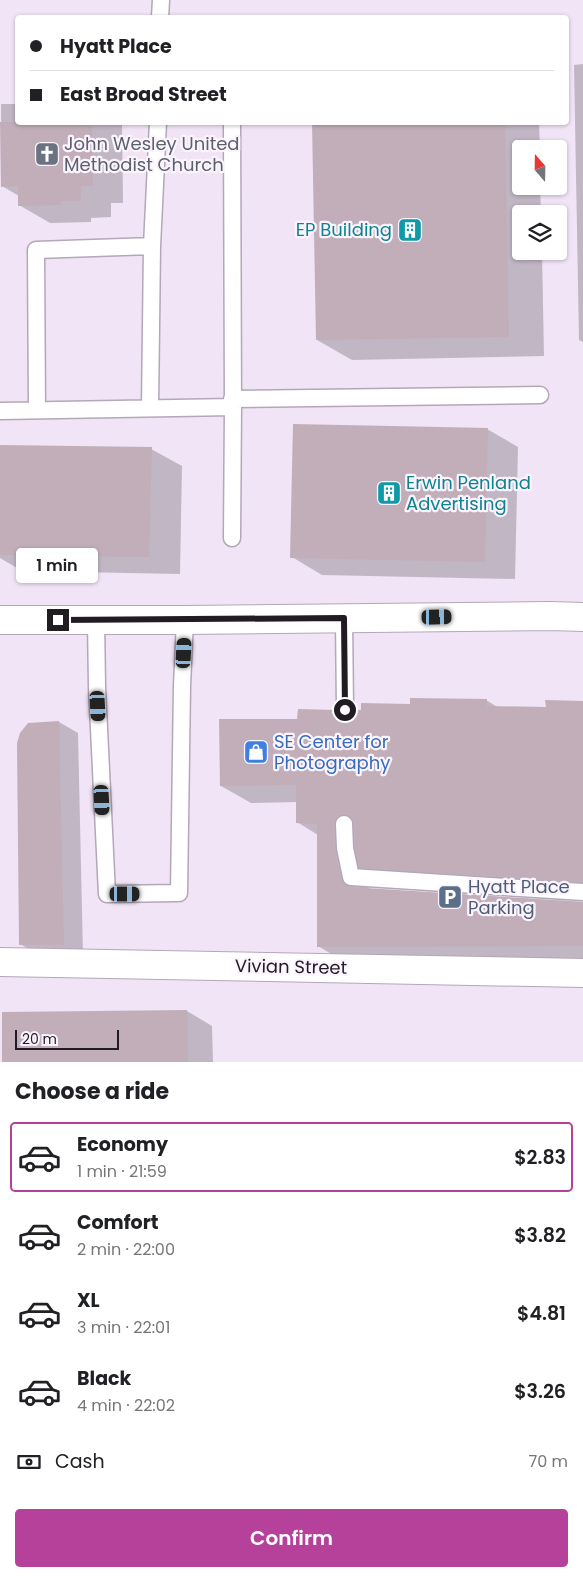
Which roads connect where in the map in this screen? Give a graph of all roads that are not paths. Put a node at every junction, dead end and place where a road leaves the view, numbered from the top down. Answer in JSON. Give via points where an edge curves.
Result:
{"nodes":[{"id":1,"x":161,"y":0,"type":"edge"},
{"id":2,"x":160,"y":15,"type":"edge"},
{"id":3,"x":158,"y":125,"type":"edge"},
{"id":4,"x":232,"y":125,"type":"edge"},
{"id":5,"x":152,"y":246,"type":"junction"},
{"id":6,"x":540,"y":395,"type":"dead end"},
{"id":7,"x":233,"y":403,"type":"junction"},
{"id":8,"x":150,"y":408,"type":"junction"},
{"id":9,"x":37,"y":410,"type":"junction"},
{"id":10,"x":0,"y":411,"type":"edge"},
{"id":11,"x":232,"y":538,"type":"dead end"},
{"id":12,"x":583,"y":617,"type":"edge"},
{"id":13,"x":344,"y":618,"type":"junction"},
{"id":14,"x":0,"y":620,"type":"edge"},
{"id":15,"x":96,"y":620,"type":"junction"},
{"id":16,"x":185,"y":620,"type":"junction"},
{"id":17,"x":345,"y":710,"type":"dead end"},
{"id":18,"x":344,"y":824,"type":"dead end"},
{"id":19,"x":583,"y":892,"type":"edge"},
{"id":20,"x":0,"y":962,"type":"edge"},
{"id":21,"x":583,"y":973,"type":"edge"}],
"edges":[{"from":1,"to":2,"type":"lane"},
{"from":3,"to":5,"type":"lane"},
{"from":4,"to":7,"type":"lane"},
{"from":5,"to":8,"type":"lane"},
{"from":5,"to":9,"type":"lane","via":[[36,250]]},
{"from":6,"to":7,"type":"lane"},
{"from":7,"to":8,"type":"lane"},
{"from":7,"to":11,"type":"lane"},
{"from":8,"to":9,"type":"lane"},
{"from":9,"to":10,"type":"lane"},
{"from":12,"to":13,"type":"street"},
{"from":13,"to":16,"type":"street"},
{"from":13,"to":17,"type":"lane"},
{"from":14,"to":15,"type":"street"},
{"from":15,"to":16,"type":"street"},
{"from":15,"to":16,"type":"lane","via":[[107,894],[179,893]]},
{"from":18,"to":19,"type":"lane","via":[[351,877]]},
{"from":20,"to":21,"type":"street","name":"Vivian Street"}]}
